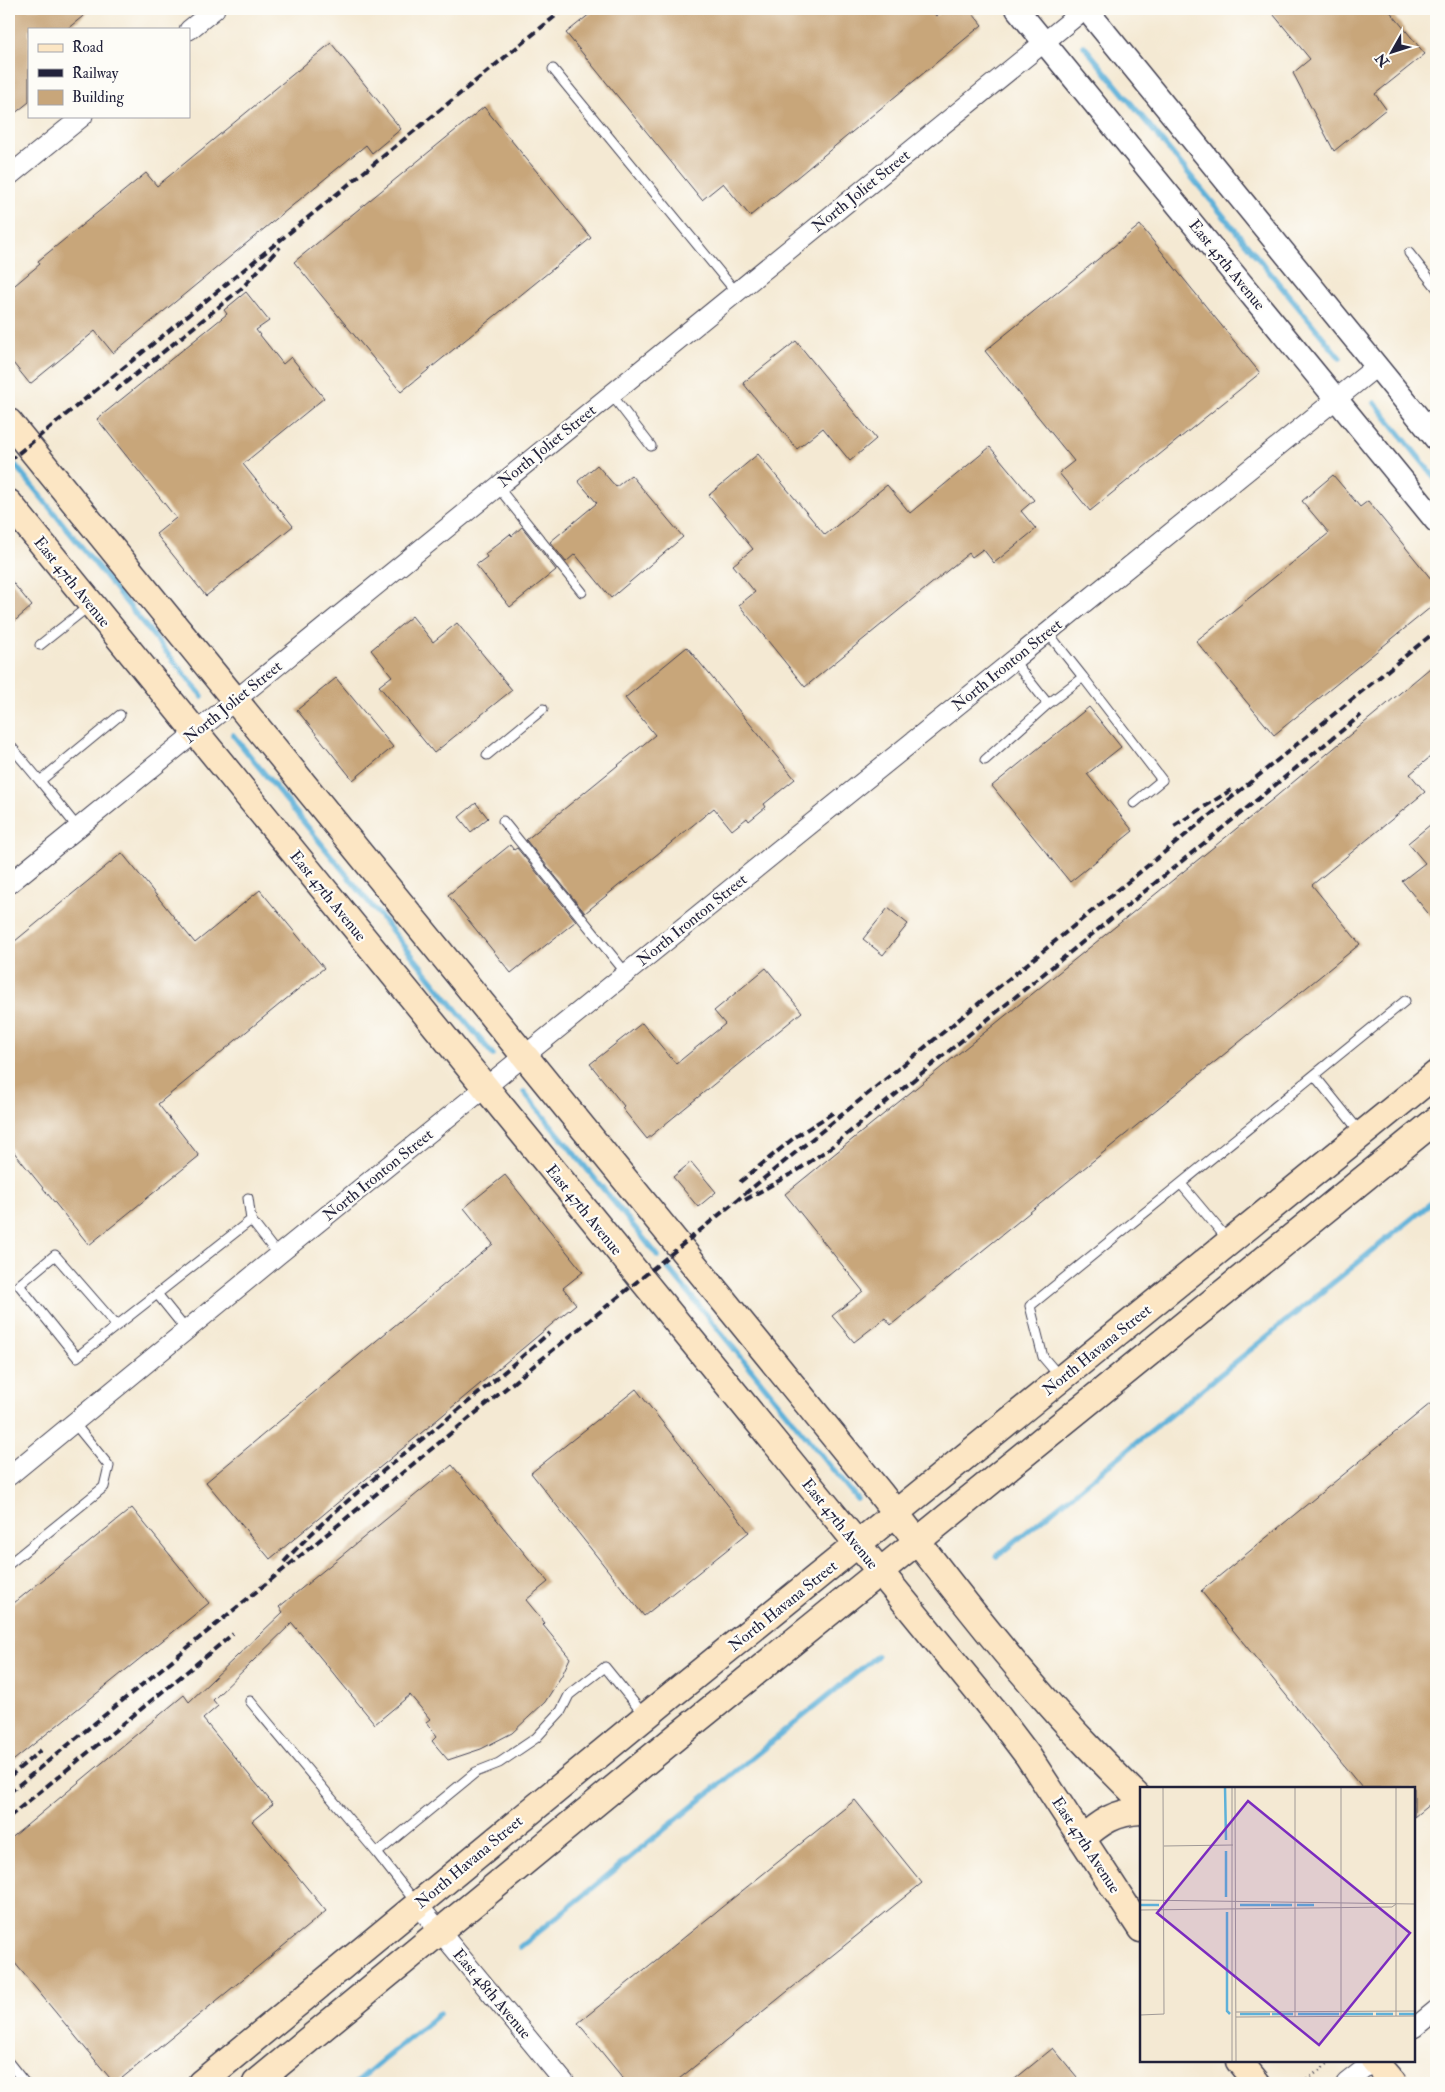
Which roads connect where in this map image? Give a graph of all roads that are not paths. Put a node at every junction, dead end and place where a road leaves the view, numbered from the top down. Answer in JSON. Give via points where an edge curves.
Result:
{"nodes":[{"id":1,"x":215,"y":9,"type":"edge"},
{"id":2,"x":1017,"y":9,"type":"edge"},
{"id":3,"x":1085,"y":9,"type":"edge"},
{"id":4,"x":190,"y":29,"type":"edge"},
{"id":5,"x":1044,"y":42,"type":"junction"},
{"id":6,"x":553,"y":69,"type":"dead end"},
{"id":7,"x":81,"y":118,"type":"edge"},
{"id":8,"x":9,"y":176,"type":"edge"},
{"id":9,"x":1408,"y":253,"type":"dead end"},
{"id":10,"x":1436,"y":287,"type":"edge"},
{"id":11,"x":736,"y":292,"type":"junction"},
{"id":12,"x":1377,"y":366,"type":"junction"},
{"id":13,"x":611,"y":394,"type":"junction"},
{"id":14,"x":1337,"y":399,"type":"junction"},
{"id":15,"x":9,"y":422,"type":"edge"},
{"id":16,"x":1436,"y":438,"type":"edge"},
{"id":17,"x":652,"y":446,"type":"dead end"},
{"id":18,"x":497,"y":486,"type":"junction"},
{"id":19,"x":9,"y":503,"type":"edge"},
{"id":20,"x":1436,"y":521,"type":"edge"},
{"id":21,"x":582,"y":592,"type":"dead end"},
{"id":22,"x":91,"y":604,"type":"junction"},
{"id":23,"x":1048,"y":632,"type":"junction"},
{"id":24,"x":40,"y":645,"type":"dead end"},
{"id":25,"x":1014,"y":660,"type":"junction"},
{"id":26,"x":1083,"y":676,"type":"junction"},
{"id":27,"x":235,"y":700,"type":"junction"},
{"id":28,"x":1048,"y":704,"type":"junction"},
{"id":29,"x":542,"y":709,"type":"dead end"},
{"id":30,"x":120,"y":715,"type":"dead end"},
{"id":31,"x":195,"y":732,"type":"junction"},
{"id":32,"x":9,"y":744,"type":"edge"},
{"id":33,"x":487,"y":755,"type":"dead end"},
{"id":34,"x":985,"y":760,"type":"dead end"},
{"id":35,"x":40,"y":780,"type":"junction"},
{"id":36,"x":1134,"y":802,"type":"dead end"},
{"id":37,"x":503,"y":821,"type":"dead end"},
{"id":38,"x":78,"y":828,"type":"junction"},
{"id":39,"x":10,"y":879,"type":"edge"},
{"id":40,"x":626,"y":973,"type":"junction"},
{"id":41,"x":1405,"y":1001,"type":"dead end"},
{"id":42,"x":525,"y":1055,"type":"junction"},
{"id":43,"x":1436,"y":1074,"type":"edge"},
{"id":44,"x":1314,"y":1075,"type":"junction"},
{"id":45,"x":485,"y":1088,"type":"junction"},
{"id":46,"x":1436,"y":1120,"type":"edge"},
{"id":47,"x":1362,"y":1134,"type":"junction"},
{"id":48,"x":1181,"y":1184,"type":"junction"},
{"id":49,"x":248,"y":1198,"type":"dead end"},
{"id":50,"x":251,"y":1220,"type":"junction"},
{"id":51,"x":1230,"y":1243,"type":"junction"},
{"id":52,"x":278,"y":1256,"type":"junction"},
{"id":53,"x":158,"y":1295,"type":"junction"},
{"id":54,"x":116,"y":1325,"type":"junction"},
{"id":55,"x":187,"y":1331,"type":"junction"},
{"id":56,"x":1062,"y":1379,"type":"junction"},
{"id":57,"x":74,"y":1423,"type":"junction"},
{"id":58,"x":9,"y":1476,"type":"edge"},
{"id":59,"x":896,"y":1514,"type":"junction"},
{"id":60,"x":917,"y":1542,"type":"junction"},
{"id":61,"x":858,"y":1545,"type":"junction"},
{"id":62,"x":9,"y":1564,"type":"edge"},
{"id":63,"x":880,"y":1573,"type":"junction"},
{"id":64,"x":250,"y":1701,"type":"dead end"},
{"id":65,"x":645,"y":1717,"type":"junction"},
{"id":66,"x":1140,"y":1799,"type":"edge"},
{"id":67,"x":1140,"y":1811,"type":"edge"},
{"id":68,"x":1082,"y":1840,"type":"junction"},
{"id":69,"x":376,"y":1853,"type":"junction"},
{"id":70,"x":418,"y":1904,"type":"junction"},
{"id":71,"x":1140,"y":1927,"type":"edge"},
{"id":72,"x":440,"y":1932,"type":"junction"},
{"id":73,"x":1436,"y":2010,"type":"edge"},
{"id":74,"x":1415,"y":2027,"type":"edge"},
{"id":75,"x":1240,"y":2062,"type":"edge"},
{"id":76,"x":1373,"y":2062,"type":"edge"},
{"id":77,"x":1375,"y":2062,"type":"edge"},
{"id":78,"x":9,"y":2063,"type":"edge"},
{"id":79,"x":25,"y":2083,"type":"edge"},
{"id":80,"x":201,"y":2083,"type":"edge"},
{"id":81,"x":256,"y":2083,"type":"edge"},
{"id":82,"x":566,"y":2083,"type":"edge"},
{"id":83,"x":1257,"y":2083,"type":"edge"},
{"id":84,"x":1346,"y":2083,"type":"edge"},
{"id":85,"x":1393,"y":2083,"type":"edge"}],
"edges":[{"from":1,"to":4,"type":"street"},
{"from":2,"to":5,"type":"street","name":"East 45th Avenue"},
{"from":3,"to":5,"type":"street","name":"North Joliet Street"},
{"from":3,"to":12,"type":"street"},
{"from":5,"to":11,"type":"street","name":"North Joliet Street"},
{"from":5,"to":14,"type":"street","name":"East 45th Avenue"},
{"from":6,"to":11,"type":"lane"},
{"from":7,"to":8,"type":"street"},
{"from":9,"to":10,"type":"lane"},
{"from":11,"to":13,"type":"street","name":"North Joliet Street"},
{"from":12,"to":14,"type":"street","name":"North Ironton Street"},
{"from":12,"to":16,"type":"street"},
{"from":13,"to":17,"type":"lane"},
{"from":13,"to":18,"type":"street","name":"North Joliet Street"},
{"from":14,"to":20,"type":"street","name":"East 45th Avenue"},
{"from":14,"to":23,"type":"street","name":"North Ironton Street"},
{"from":15,"to":27,"type":"main road"},
{"from":18,"to":21,"type":"lane"},
{"from":18,"to":27,"type":"street","name":"North Joliet Street"},
{"from":19,"to":22,"type":"main road","name":"East 47th Avenue"},
{"from":22,"to":24,"type":"lane"},
{"from":22,"to":31,"type":"main road","name":"East 47th Avenue"},
{"from":23,"to":25,"type":"street","name":"North Ironton Street"},
{"from":23,"to":26,"type":"lane"},
{"from":25,"to":28,"type":"lane"},
{"from":25,"to":40,"type":"street","name":"North Ironton Street"},
{"from":26,"to":28,"type":"lane"},
{"from":26,"to":36,"type":"lane","via":[[1162,780]]},
{"from":27,"to":31,"type":"street","name":"North Joliet Street"},
{"from":27,"to":42,"type":"main road"},
{"from":28,"to":34,"type":"lane"},
{"from":29,"to":33,"type":"lane"},
{"from":30,"to":35,"type":"lane"},
{"from":31,"to":38,"type":"street","name":"North Joliet Street"},
{"from":31,"to":45,"type":"main road","name":"East 47th Avenue"},
{"from":32,"to":35,"type":"lane"},
{"from":35,"to":38,"type":"lane"},
{"from":37,"to":40,"type":"lane"},
{"from":38,"to":39,"type":"street","name":"North Joliet Street"},
{"from":40,"to":42,"type":"street","name":"North Ironton Street"},
{"from":41,"to":44,"type":"lane"},
{"from":42,"to":45,"type":"street","name":"North Ironton Street"},
{"from":42,"to":59,"type":"main road"},
{"from":43,"to":47,"type":"main road","name":"North Havana Street"},
{"from":44,"to":47,"type":"lane"},
{"from":44,"to":48,"type":"lane"},
{"from":45,"to":52,"type":"street","name":"North Ironton Street"},
{"from":45,"to":61,"type":"main road","name":"East 47th Avenue"},
{"from":46,"to":60,"type":"main road"},
{"from":47,"to":51,"type":"main road","name":"North Havana Street"},
{"from":48,"to":51,"type":"lane"},
{"from":48,"to":56,"type":"lane","via":[[1030,1306],[1042,1357]]},
{"from":49,"to":50,"type":"lane"},
{"from":50,"to":52,"type":"lane"},
{"from":50,"to":53,"type":"lane"},
{"from":51,"to":56,"type":"main road","name":"North Havana Street"},
{"from":52,"to":55,"type":"street","name":"North Ironton Street"},
{"from":53,"to":54,"type":"lane"},
{"from":53,"to":55,"type":"lane"},
{"from":54,"to":54,"type":"lane","via":[[55,1255],[19,1285],[77,1357]]},
{"from":55,"to":57,"type":"street","name":"North Ironton Street"},
{"from":56,"to":59,"type":"main road","name":"North Havana Street"},
{"from":57,"to":58,"type":"street","name":"North Ironton Street"},
{"from":57,"to":62,"type":"lane","via":[[109,1466],[104,1487]]},
{"from":59,"to":60,"type":"main road"},
{"from":59,"to":61,"type":"main road","name":"North Havana Street"},
{"from":60,"to":63,"type":"main road"},
{"from":60,"to":66,"type":"main road","via":[[1038,1692]]},
{"from":61,"to":63,"type":"main road","name":"East 47th Avenue"},
{"from":61,"to":65,"type":"main road","name":"North Havana Street"},
{"from":63,"to":68,"type":"main road","name":"East 47th Avenue","via":[[1012,1735]]},
{"from":63,"to":72,"type":"main road"},
{"from":64,"to":69,"type":"lane"},
{"from":65,"to":69,"type":"lane","via":[[605,1667],[569,1695],[561,1711],[536,1738],[499,1763],[476,1772]]},
{"from":65,"to":70,"type":"main road","name":"North Havana Street"},
{"from":67,"to":68,"type":"main road","via":[[1104,1820]]},
{"from":68,"to":71,"type":"main road","name":"East 47th Avenue"},
{"from":69,"to":70,"type":"lane"},
{"from":70,"to":72,"type":"street","name":"East 48th Avenue"},
{"from":70,"to":80,"type":"main road","name":"North Havana Street"},
{"from":72,"to":81,"type":"main road"},
{"from":72,"to":82,"type":"street","name":"East 48th Avenue"},
{"from":73,"to":74,"type":"street"},
{"from":75,"to":83,"type":"main road"},
{"from":76,"to":84,"type":"street"},
{"from":77,"to":85,"type":"main road"},
{"from":78,"to":79,"type":"lane"}]}
